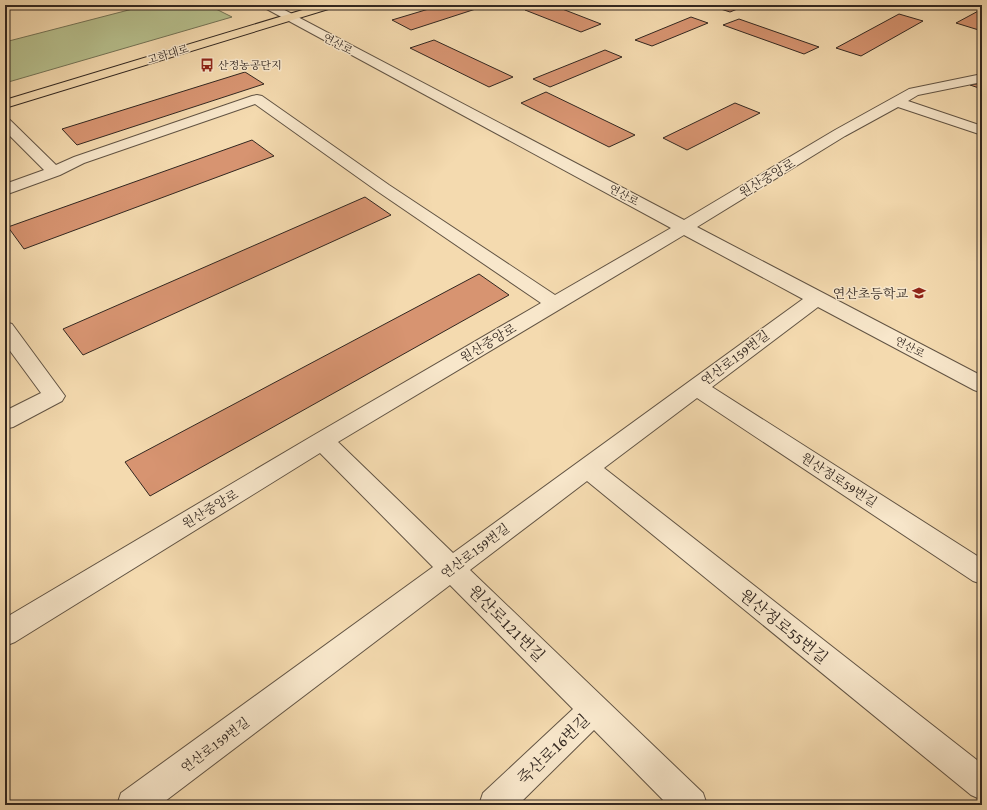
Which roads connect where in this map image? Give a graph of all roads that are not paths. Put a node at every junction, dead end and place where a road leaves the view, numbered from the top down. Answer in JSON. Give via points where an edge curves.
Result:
{"nodes":[{"id":1,"x":267,"y":5,"type":"edge"},
{"id":2,"x":331,"y":5,"type":"edge"},
{"id":3,"x":290,"y":17,"type":"junction"},
{"id":4,"x":982,"y":78,"type":"edge"},
{"id":5,"x":897,"y":102,"type":"junction"},
{"id":6,"x":5,"y":104,"type":"edge"},
{"id":7,"x":5,"y":123,"type":"edge"},
{"id":8,"x":982,"y":131,"type":"edge"},
{"id":9,"x":54,"y":172,"type":"junction"},
{"id":10,"x":5,"y":190,"type":"edge"},
{"id":11,"x":685,"y":227,"type":"junction"},
{"id":12,"x":817,"y":298,"type":"junction"},
{"id":13,"x":555,"y":304,"type":"junction"},
{"id":14,"x":5,"y":329,"type":"edge"},
{"id":15,"x":982,"y":385,"type":"edge"},
{"id":16,"x":696,"y":387,"type":"junction"},
{"id":17,"x":5,"y":421,"type":"edge"},
{"id":18,"x":322,"y":441,"type":"junction"},
{"id":19,"x":587,"y":468,"type":"junction"},
{"id":20,"x":452,"y":569,"type":"junction"},
{"id":21,"x":982,"y":573,"type":"edge"},
{"id":22,"x":5,"y":633,"type":"edge"},
{"id":23,"x":594,"y":710,"type":"junction"},
{"id":24,"x":982,"y":784,"type":"edge"},
{"id":25,"x":133,"y":805,"type":"edge"},
{"id":26,"x":495,"y":805,"type":"edge"},
{"id":27,"x":691,"y":805,"type":"edge"}],
"edges":[{"from":1,"to":3,"type":"street","name":"연산로"},
{"from":2,"to":3,"type":"main road","name":"고하대로"},
{"from":3,"to":6,"type":"main road","name":"고하대로"},
{"from":3,"to":11,"type":"street","name":"연산로"},
{"from":4,"to":5,"type":"street","name":"원산중앙로","via":[[914,92]]},
{"from":5,"to":8,"type":"street"},
{"from":5,"to":11,"type":"street","name":"원산중앙로","via":[[840,133]]},
{"from":7,"to":9,"type":"street"},
{"from":9,"to":10,"type":"street"},
{"from":9,"to":13,"type":"street","via":[[79,160],[257,99]]},
{"from":11,"to":12,"type":"street","name":"연산로"},
{"from":11,"to":13,"type":"street","name":"원산중앙로"},
{"from":12,"to":15,"type":"street","name":"연산로"},
{"from":12,"to":16,"type":"street","name":"연산로159번길"},
{"from":13,"to":18,"type":"street","name":"원산중앙로"},
{"from":14,"to":17,"type":"street","via":[[54,396]]},
{"from":16,"to":19,"type":"street","name":"연산로159번길"},
{"from":16,"to":21,"type":"street","name":"원산정로59번길"},
{"from":18,"to":20,"type":"street","name":"원산로121번길"},
{"from":18,"to":22,"type":"street","name":"원산중앙로"},
{"from":19,"to":20,"type":"street","name":"연산로159번길"},
{"from":19,"to":24,"type":"street","name":"원산정로55번길"},
{"from":20,"to":23,"type":"street","name":"원산로121번길"},
{"from":20,"to":25,"type":"street","name":"연산로159번길"},
{"from":23,"to":26,"type":"street","name":"죽산로16번길"},
{"from":23,"to":27,"type":"street","name":"원산로121번길"}]}
